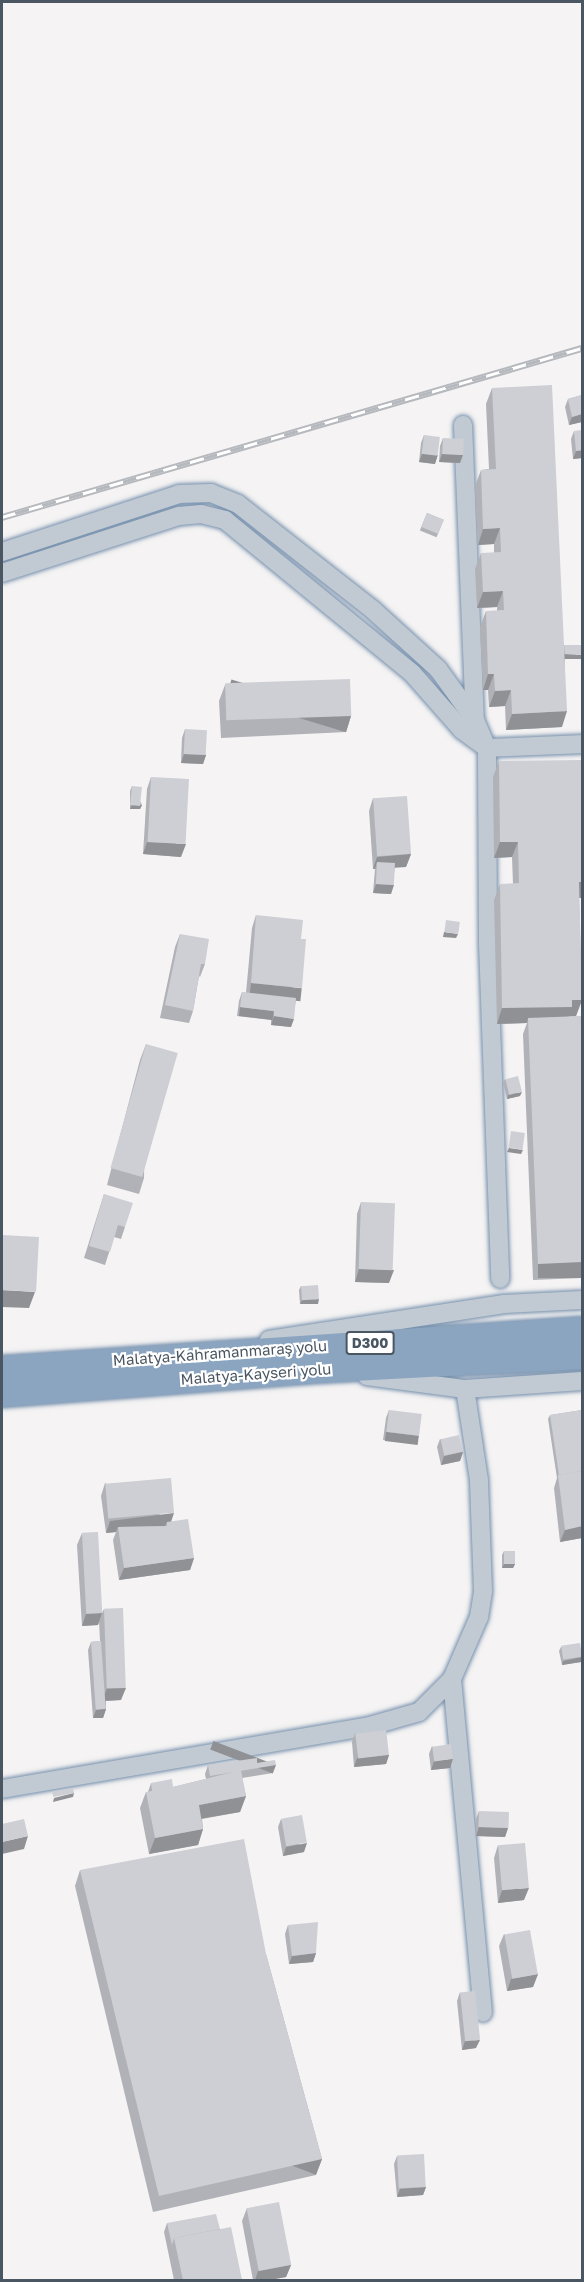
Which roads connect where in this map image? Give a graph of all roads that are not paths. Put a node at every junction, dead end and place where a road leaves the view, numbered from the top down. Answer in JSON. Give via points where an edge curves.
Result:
{"nodes":[{"id":1,"x":463,"y":425,"type":"dead end"},
{"id":2,"x":2,"y":552,"type":"edge"},
{"id":3,"x":2,"y":573,"type":"edge"},
{"id":4,"x":475,"y":720,"type":"junction"},
{"id":5,"x":582,"y":744,"type":"edge"},
{"id":6,"x":488,"y":748,"type":"junction"},
{"id":7,"x":500,"y":1279,"type":"dead end"},
{"id":8,"x":582,"y":1300,"type":"edge"},
{"id":9,"x":582,"y":1330,"type":"edge"},
{"id":10,"x":582,"y":1355,"type":"edge"},
{"id":11,"x":158,"y":1357,"type":"junction"},
{"id":12,"x":2,"y":1368,"type":"edge"},
{"id":13,"x":314,"y":1369,"type":"junction"},
{"id":14,"x":582,"y":1381,"type":"edge"},
{"id":15,"x":465,"y":1389,"type":"junction"},
{"id":16,"x":2,"y":1393,"type":"edge"},
{"id":17,"x":452,"y":1679,"type":"junction"},
{"id":18,"x":2,"y":1789,"type":"edge"},
{"id":19,"x":483,"y":2013,"type":"dead end"}],
"edges":[{"from":1,"to":4,"type":"street"},
{"from":2,"to":4,"type":"street","via":[[179,494],[211,493],[238,504],[373,610],[438,669]]},
{"from":3,"to":6,"type":"street","via":[[179,516],[201,514],[225,520],[412,673],[462,730]]},
{"from":4,"to":6,"type":"street"},
{"from":5,"to":6,"type":"street"},
{"from":6,"to":7,"type":"street","via":[[488,944]]},
{"from":8,"to":11,"type":"street","via":[[504,1304]]},
{"from":9,"to":11,"type":"highway","name":"Malatya-Kahramanmaraş yolu","number":"D300"},
{"from":10,"to":13,"type":"highway","name":"Malatya-Kayseri yolu","number":"D300"},
{"from":11,"to":12,"type":"highway","name":"Malatya-Kahramanmaraş yolu","number":"D300"},
{"from":13,"to":15,"type":"street"},
{"from":13,"to":16,"type":"highway","name":"Malatya-Kayseri yolu","number":"D300"},
{"from":14,"to":15,"type":"street"},
{"from":15,"to":17,"type":"street","via":[[479,1480],[483,1591],[479,1617]]},
{"from":17,"to":18,"type":"street","via":[[418,1712],[370,1726]]},
{"from":17,"to":19,"type":"street"}]}
